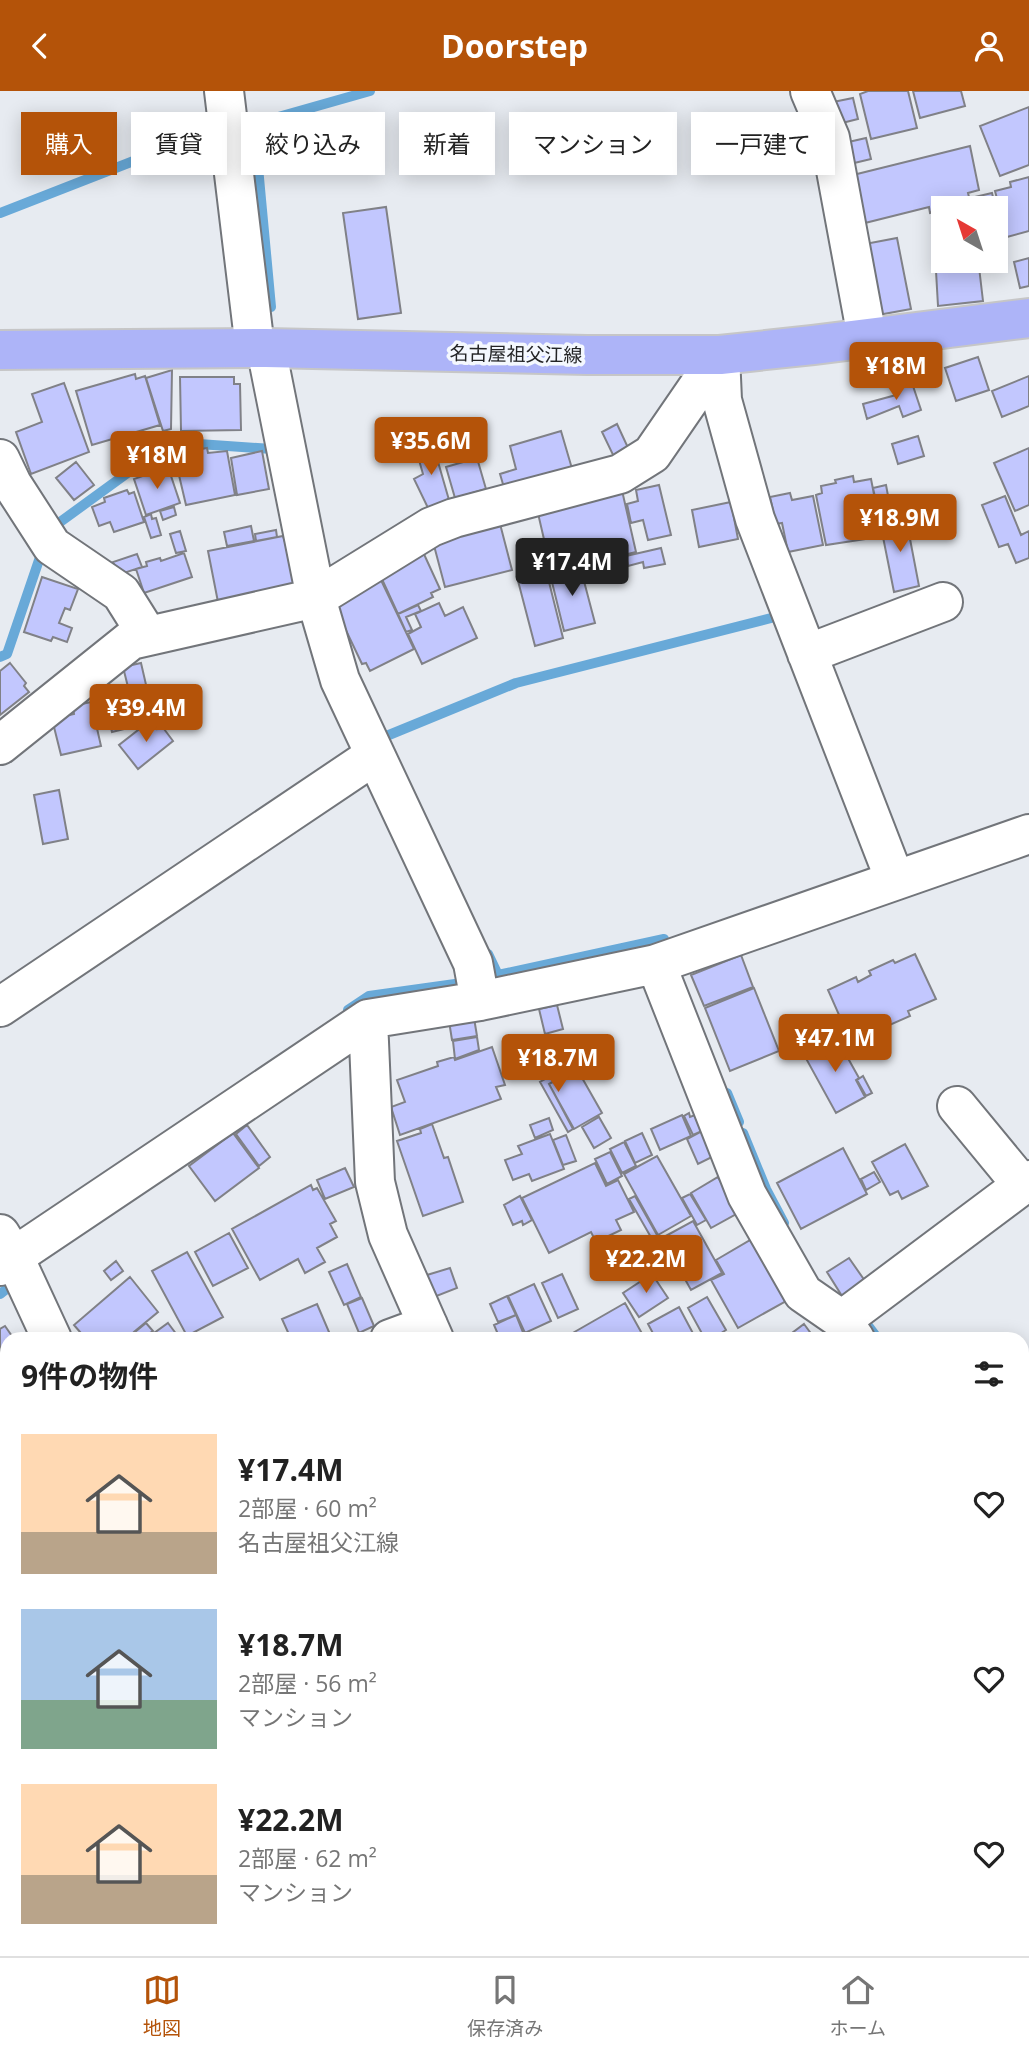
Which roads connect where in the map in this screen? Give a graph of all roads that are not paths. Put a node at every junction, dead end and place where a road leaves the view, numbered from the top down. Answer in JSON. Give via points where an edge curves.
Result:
{"nodes":[{"id":1,"x":224,"y":91,"type":"edge"},
{"id":2,"x":810,"y":91,"type":"edge"},
{"id":3,"x":1029,"y":317,"type":"edge"},
{"id":4,"x":867,"y":337,"type":"junction"},
{"id":5,"x":261,"y":348,"type":"junction"},
{"id":6,"x":0,"y":350,"type":"edge"},
{"id":7,"x":720,"y":355,"type":"junction"},
{"id":8,"x":4,"y":478,"type":"edge"},
{"id":9,"x":316,"y":598,"type":"junction"},
{"id":10,"x":943,"y":602,"type":"dead end"},
{"id":11,"x":148,"y":636,"type":"junction"},
{"id":12,"x":807,"y":654,"type":"junction"},
{"id":13,"x":0,"y":745,"type":"edge"},
{"id":14,"x":375,"y":755,"type":"junction"},
{"id":15,"x":1029,"y":834,"type":"edge"},
{"id":16,"x":895,"y":880,"type":"junction"},
{"id":17,"x":656,"y":964,"type":"junction"},
{"id":18,"x":480,"y":1001,"type":"junction"},
{"id":19,"x":0,"y":1007,"type":"edge"},
{"id":20,"x":368,"y":1019,"type":"junction"},
{"id":21,"x":957,"y":1106,"type":"dead end"},
{"id":22,"x":1026,"y":1183,"type":"edge"},
{"id":23,"x":5,"y":1252,"type":"edge"},
{"id":24,"x":848,"y":1329,"type":"edge"},
{"id":25,"x":48,"y":1332,"type":"edge"},
{"id":26,"x":431,"y":1332,"type":"edge"}],
"edges":[{"from":1,"to":5,"type":"street"},
{"from":2,"to":4,"type":"street","via":[[830,138]]},
{"from":3,"to":4,"type":"main road","name":"名古屋祖父江線"},
{"from":4,"to":7,"type":"main road","name":"名古屋祖父江線"},
{"from":5,"to":6,"type":"main road","name":"名古屋祖父江線"},
{"from":5,"to":7,"type":"main road","name":"名古屋祖父江線"},
{"from":5,"to":9,"type":"street"},
{"from":7,"to":9,"type":"street","via":[[652,454],[620,474],[430,527]]},
{"from":7,"to":12,"type":"street","via":[[722,400],[755,519]]},
{"from":8,"to":11,"type":"street","via":[[52,547],[121,593]]},
{"from":9,"to":11,"type":"street"},
{"from":9,"to":14,"type":"street","via":[[340,680]]},
{"from":10,"to":12,"type":"street"},
{"from":11,"to":13,"type":"street","via":[[131,640]]},
{"from":12,"to":16,"type":"street"},
{"from":14,"to":18,"type":"street","via":[[473,963]]},
{"from":14,"to":19,"type":"street"},
{"from":15,"to":16,"type":"street"},
{"from":16,"to":17,"type":"street"},
{"from":17,"to":18,"type":"street"},
{"from":17,"to":24,"type":"street","via":[[747,1195],[803,1293]]},
{"from":18,"to":20,"type":"street"},
{"from":20,"to":23,"type":"street"},
{"from":20,"to":26,"type":"street","via":[[375,1182],[388,1235]]},
{"from":21,"to":22,"type":"street"},
{"from":22,"to":24,"type":"street"},
{"from":23,"to":25,"type":"street"}]}
